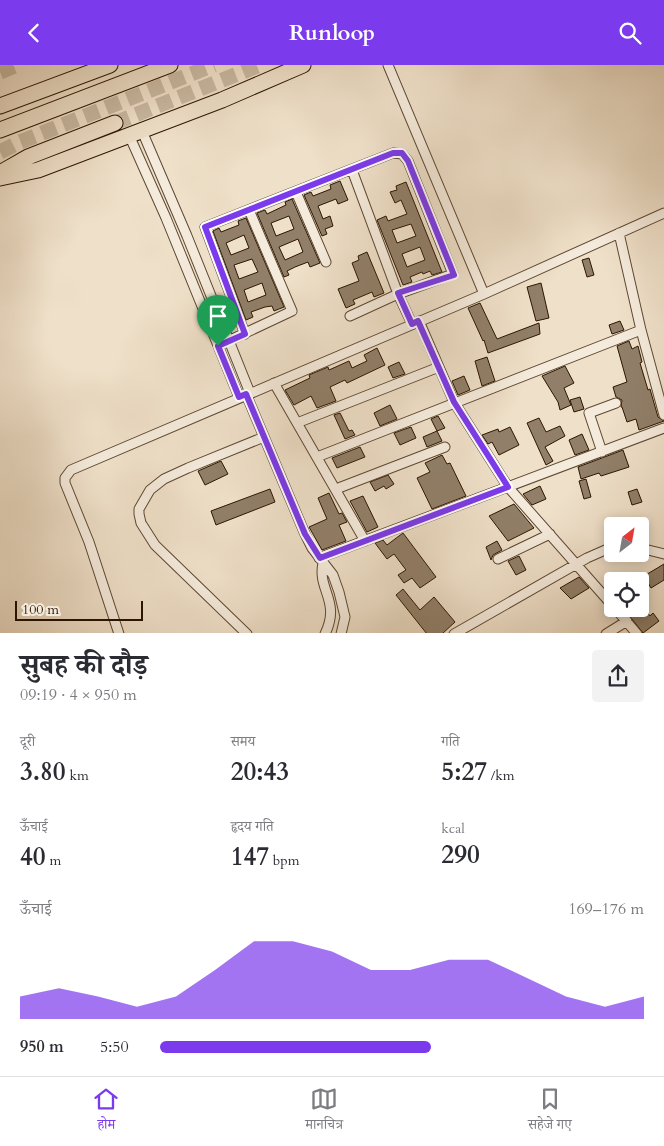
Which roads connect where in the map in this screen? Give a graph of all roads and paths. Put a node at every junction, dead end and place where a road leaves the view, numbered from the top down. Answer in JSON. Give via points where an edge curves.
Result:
{"nodes":[{"id":1,"x":110,"y":65,"type":"edge"},
{"id":2,"x":170,"y":65,"type":"edge"},
{"id":3,"x":303,"y":65,"type":"edge"},
{"id":4,"x":388,"y":65,"type":"edge"},
{"id":5,"x":0,"y":106,"type":"edge"},
{"id":6,"x":115,"y":123,"type":"tunnel mouth"},
{"id":7,"x":0,"y":130,"type":"edge"},
{"id":8,"x":136,"y":133,"type":"junction"},
{"id":9,"x":352,"y":170,"type":"junction"},
{"id":10,"x":0,"y":173,"type":"edge"},
{"id":11,"x":0,"y":178,"type":"edge"},
{"id":12,"x":296,"y":192,"type":"junction"},
{"id":13,"x":249,"y":210,"type":"junction"},
{"id":14,"x":664,"y":213,"type":"edge"},
{"id":15,"x":619,"y":233,"type":"junction"},
{"id":16,"x":326,"y":262,"type":"dead end"},
{"id":17,"x":398,"y":293,"type":"junction"},
{"id":18,"x":484,"y":293,"type":"junction"},
{"id":19,"x":350,"y":316,"type":"dead end"},
{"id":20,"x":415,"y":322,"type":"junction"},
{"id":21,"x":641,"y":330,"type":"junction"},
{"id":22,"x":245,"y":334,"type":"junction"},
{"id":23,"x":229,"y":342,"type":"junction"},
{"id":24,"x":218,"y":346,"type":"junction"},
{"id":25,"x":439,"y":367,"type":"junction"},
{"id":26,"x":274,"y":383,"type":"junction"},
{"id":27,"x":245,"y":395,"type":"junction"},
{"id":28,"x":454,"y":402,"type":"junction"},
{"id":29,"x":616,"y":403,"type":"dead end"},
{"id":30,"x":664,"y":415,"type":"edge"},
{"id":31,"x":298,"y":423,"type":"junction"},
{"id":32,"x":664,"y":429,"type":"edge"},
{"id":33,"x":264,"y":437,"type":"junction"},
{"id":34,"x":445,"y":447,"type":"dead end"},
{"id":35,"x":602,"y":452,"type":"junction"},
{"id":36,"x":317,"y":457,"type":"junction"},
{"id":37,"x":508,"y":487,"type":"junction"},
{"id":38,"x":336,"y":489,"type":"junction"},
{"id":39,"x":550,"y":534,"type":"junction"},
{"id":40,"x":365,"y":541,"type":"junction"},
{"id":41,"x":649,"y":550,"type":"edge"},
{"id":42,"x":604,"y":551,"type":"edge"},
{"id":43,"x":664,"y":554,"type":"edge"},
{"id":44,"x":498,"y":559,"type":"dead end"},
{"id":45,"x":321,"y":561,"type":"junction"},
{"id":46,"x":577,"y":565,"type":"junction"},
{"id":47,"x":604,"y":596,"type":"edge"},
{"id":48,"x":623,"y":617,"type":"edge"},
{"id":49,"x":627,"y":621,"type":"junction"},
{"id":50,"x":119,"y":633,"type":"edge"},
{"id":51,"x":247,"y":633,"type":"edge"},
{"id":52,"x":325,"y":633,"type":"edge"},
{"id":53,"x":341,"y":633,"type":"edge"},
{"id":54,"x":454,"y":633,"type":"edge"},
{"id":55,"x":606,"y":633,"type":"edge"},
{"id":56,"x":637,"y":633,"type":"edge"}],
"edges":[{"from":1,"to":5,"type":"highway"},
{"from":2,"to":7,"type":"highway"},
{"from":3,"to":8,"type":"highway"},
{"from":4,"to":18,"type":"street"},
{"from":6,"to":10,"type":"highway","via":[[28,157]]},
{"from":8,"to":11,"type":"highway","via":[[38,170]]},
{"from":8,"to":23,"type":"street","via":[[187,236]]},
{"from":8,"to":24,"type":"street","via":[[166,218]]},
{"from":9,"to":12,"type":"street"},
{"from":9,"to":17,"type":"street"},
{"from":9,"to":17,"type":"street","via":[[393,153],[402,153],[454,275]]},
{"from":12,"to":13,"type":"street"},
{"from":12,"to":16,"type":"street"},
{"from":13,"to":22,"type":"street","via":[[205,227]]},
{"from":13,"to":22,"type":"street","via":[[292,311]]},
{"from":14,"to":15,"type":"street"},
{"from":15,"to":18,"type":"street"},
{"from":15,"to":21,"type":"street"},
{"from":17,"to":19,"type":"street"},
{"from":17,"to":20,"type":"street"},
{"from":18,"to":20,"type":"street"},
{"from":20,"to":25,"type":"street"},
{"from":20,"to":26,"type":"street"},
{"from":21,"to":28,"type":"street"},
{"from":21,"to":30,"type":"street"},
{"from":22,"to":23,"type":"street"},
{"from":23,"to":24,"type":"street"},
{"from":23,"to":27,"type":"street"},
{"from":24,"to":27,"type":"street"},
{"from":25,"to":28,"type":"street"},
{"from":25,"to":31,"type":"street"},
{"from":26,"to":27,"type":"street"},
{"from":26,"to":31,"type":"street"},
{"from":27,"to":33,"type":"street"},
{"from":27,"to":50,"type":"street","via":[[67,473],[65,483]]},
{"from":28,"to":36,"type":"street"},
{"from":28,"to":37,"type":"street"},
{"from":29,"to":35,"type":"street","via":[[589,413]]},
{"from":31,"to":36,"type":"street"},
{"from":32,"to":35,"type":"street"},
{"from":33,"to":45,"type":"street","via":[[305,534]]},
{"from":33,"to":51,"type":"street","via":[[164,479],[150,490],[138,514],[155,545]]},
{"from":34,"to":38,"type":"street"},
{"from":35,"to":37,"type":"street"},
{"from":36,"to":38,"type":"street"},
{"from":37,"to":39,"type":"street"},
{"from":37,"to":40,"type":"street"},
{"from":38,"to":40,"type":"street"},
{"from":39,"to":44,"type":"street"},
{"from":39,"to":46,"type":"street"},
{"from":40,"to":45,"type":"street"},
{"from":41,"to":43,"type":"street"},
{"from":42,"to":46,"type":"street"},
{"from":45,"to":52,"type":"street","via":[[321,577],[331,608]]},
{"from":45,"to":53,"type":"street","via":[[332,575],[345,611]]},
{"from":46,"to":47,"type":"street"},
{"from":46,"to":54,"type":"street"},
{"from":48,"to":49,"type":"street"},
{"from":49,"to":55,"type":"street"},
{"from":49,"to":56,"type":"street"}]}
